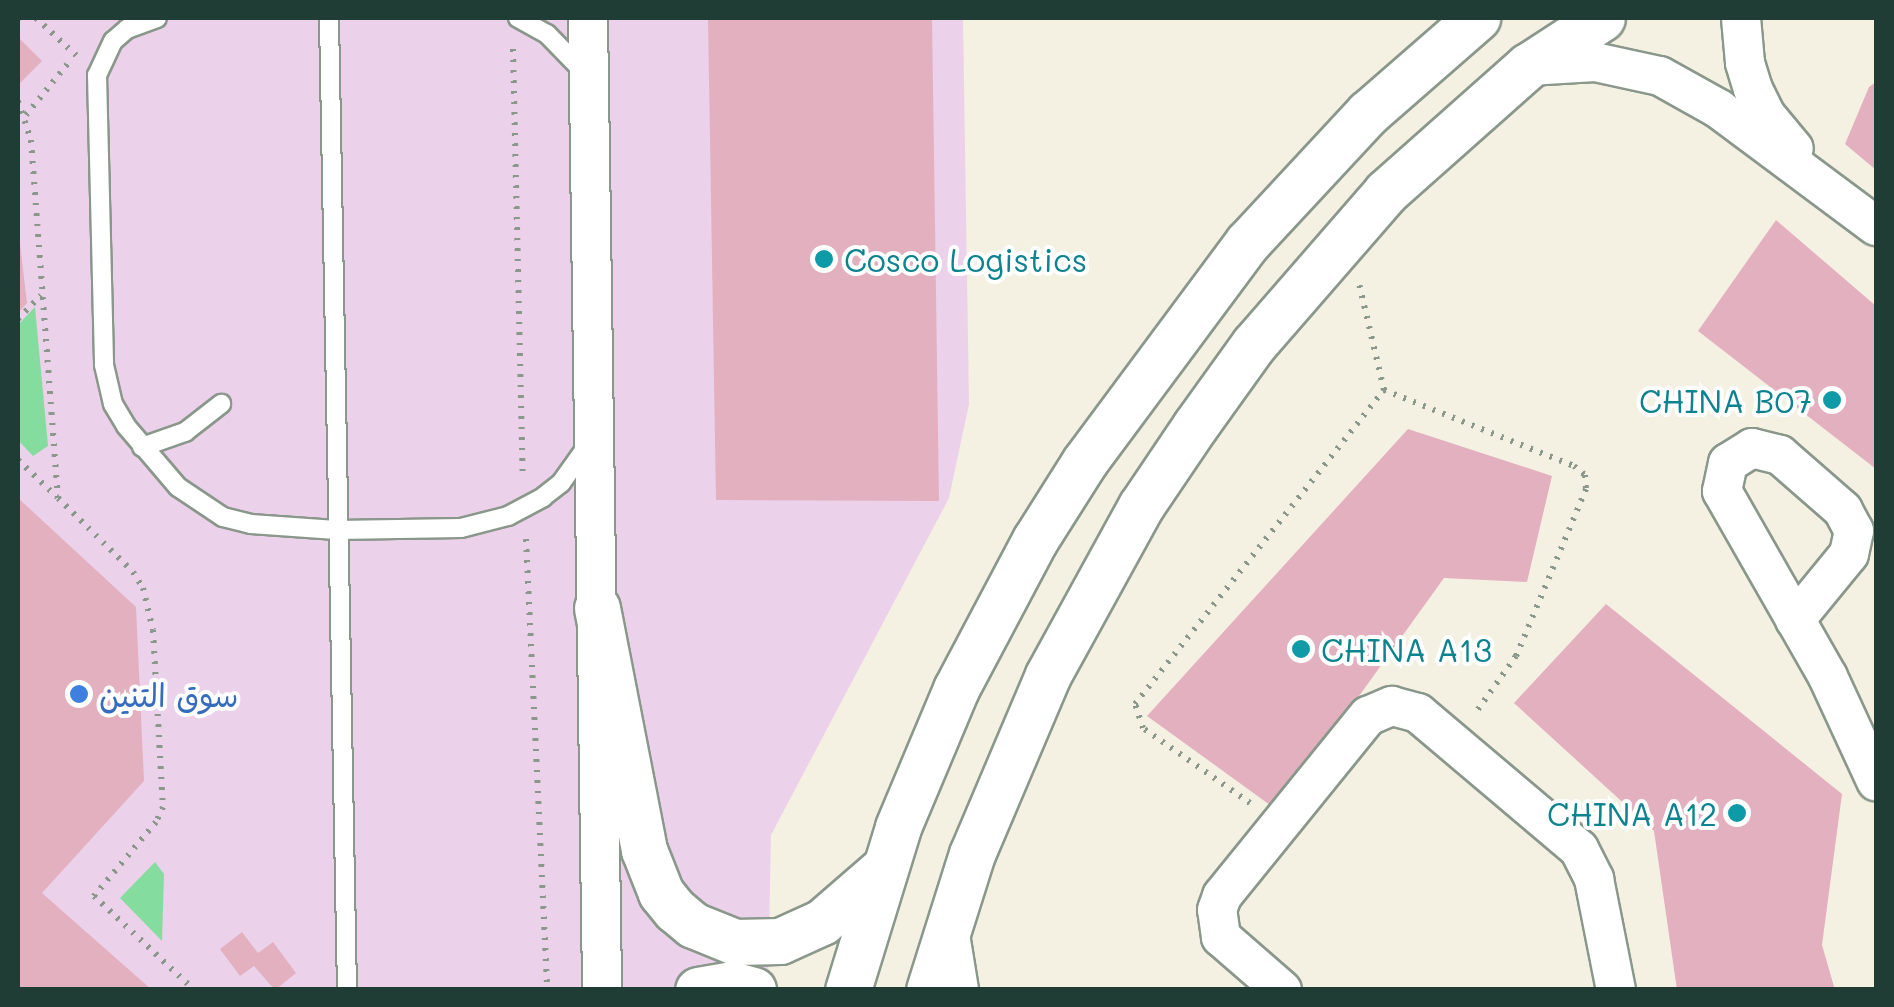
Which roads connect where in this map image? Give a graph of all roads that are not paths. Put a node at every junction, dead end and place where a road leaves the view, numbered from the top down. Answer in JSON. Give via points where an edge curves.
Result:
{"nodes":[{"id":1,"x":156,"y":18,"type":"edge"},
{"id":2,"x":329,"y":18,"type":"edge"},
{"id":3,"x":518,"y":18,"type":"edge"},
{"id":4,"x":588,"y":18,"type":"edge"},
{"id":5,"x":1477,"y":18,"type":"edge"},
{"id":6,"x":1602,"y":18,"type":"edge"},
{"id":7,"x":1741,"y":18,"type":"edge"},
{"id":8,"x":1528,"y":66,"type":"junction"},
{"id":9,"x":589,"y":80,"type":"junction"},
{"id":10,"x":1825,"y":185,"type":"junction"},
{"id":11,"x":1876,"y":226,"type":"edge"},
{"id":12,"x":221,"y":404,"type":"dead end"},
{"id":13,"x":596,"y":432,"type":"junction"},
{"id":14,"x":142,"y":447,"type":"junction"},
{"id":15,"x":336,"y":530,"type":"junction"},
{"id":16,"x":597,"y":608,"type":"junction"},
{"id":17,"x":1796,"y":620,"type":"dead end"},
{"id":18,"x":1867,"y":740,"type":"edge"},
{"id":19,"x":1876,"y":781,"type":"edge"},
{"id":20,"x":882,"y":869,"type":"junction"},
{"id":21,"x":949,"y":927,"type":"junction"},
{"id":22,"x":347,"y":990,"type":"edge"},
{"id":23,"x":602,"y":990,"type":"edge"},
{"id":24,"x":698,"y":990,"type":"edge"},
{"id":25,"x":753,"y":990,"type":"edge"},
{"id":26,"x":848,"y":990,"type":"edge"},
{"id":27,"x":929,"y":990,"type":"edge"},
{"id":28,"x":958,"y":990,"type":"edge"},
{"id":29,"x":1282,"y":990,"type":"edge"},
{"id":30,"x":1616,"y":990,"type":"edge"}],
"edges":[{"from":1,"to":14,"type":"lane","via":[[113,40],[97,74],[104,365],[113,404]]},
{"from":2,"to":15,"type":"lane"},
{"from":3,"to":9,"type":"lane","via":[[570,54]]},
{"from":4,"to":9,"type":"street"},
{"from":5,"to":20,"type":"street","via":[[1368,113],[1247,242],[1086,461],[972,655]]},
{"from":6,"to":8,"type":"street"},
{"from":7,"to":10,"type":"street","via":[[1745,63],[1765,114]]},
{"from":8,"to":10,"type":"street","via":[[1594,62],[1660,76]]},
{"from":8,"to":21,"type":"street","via":[[1459,123],[1348,233],[1254,344],[1141,506],[1008,763]]},
{"from":9,"to":13,"type":"street"},
{"from":10,"to":11,"type":"street"},
{"from":12,"to":14,"type":"lane","via":[[185,432]]},
{"from":13,"to":15,"type":"lane","via":[[544,497],[508,516],[461,528]]},
{"from":13,"to":16,"type":"street"},
{"from":14,"to":15,"type":"lane","via":[[178,487],[223,517]]},
{"from":15,"to":22,"type":"lane"},
{"from":16,"to":20,"type":"street","via":[[644,850],[675,910],[735,942],[780,941],[822,922]]},
{"from":16,"to":23,"type":"street"},
{"from":17,"to":18,"type":"street"},
{"from":18,"to":19,"type":"street"},
{"from":20,"to":26,"type":"street"},
{"from":21,"to":27,"type":"street"},
{"from":21,"to":28,"type":"street"},
{"from":24,"to":25,"type":"street","via":[[731,984]]},
{"from":29,"to":30,"type":"street","via":[[1230,948],[1217,925],[1222,896],[1379,708],[1406,707],[1566,836],[1588,863]]}]}
